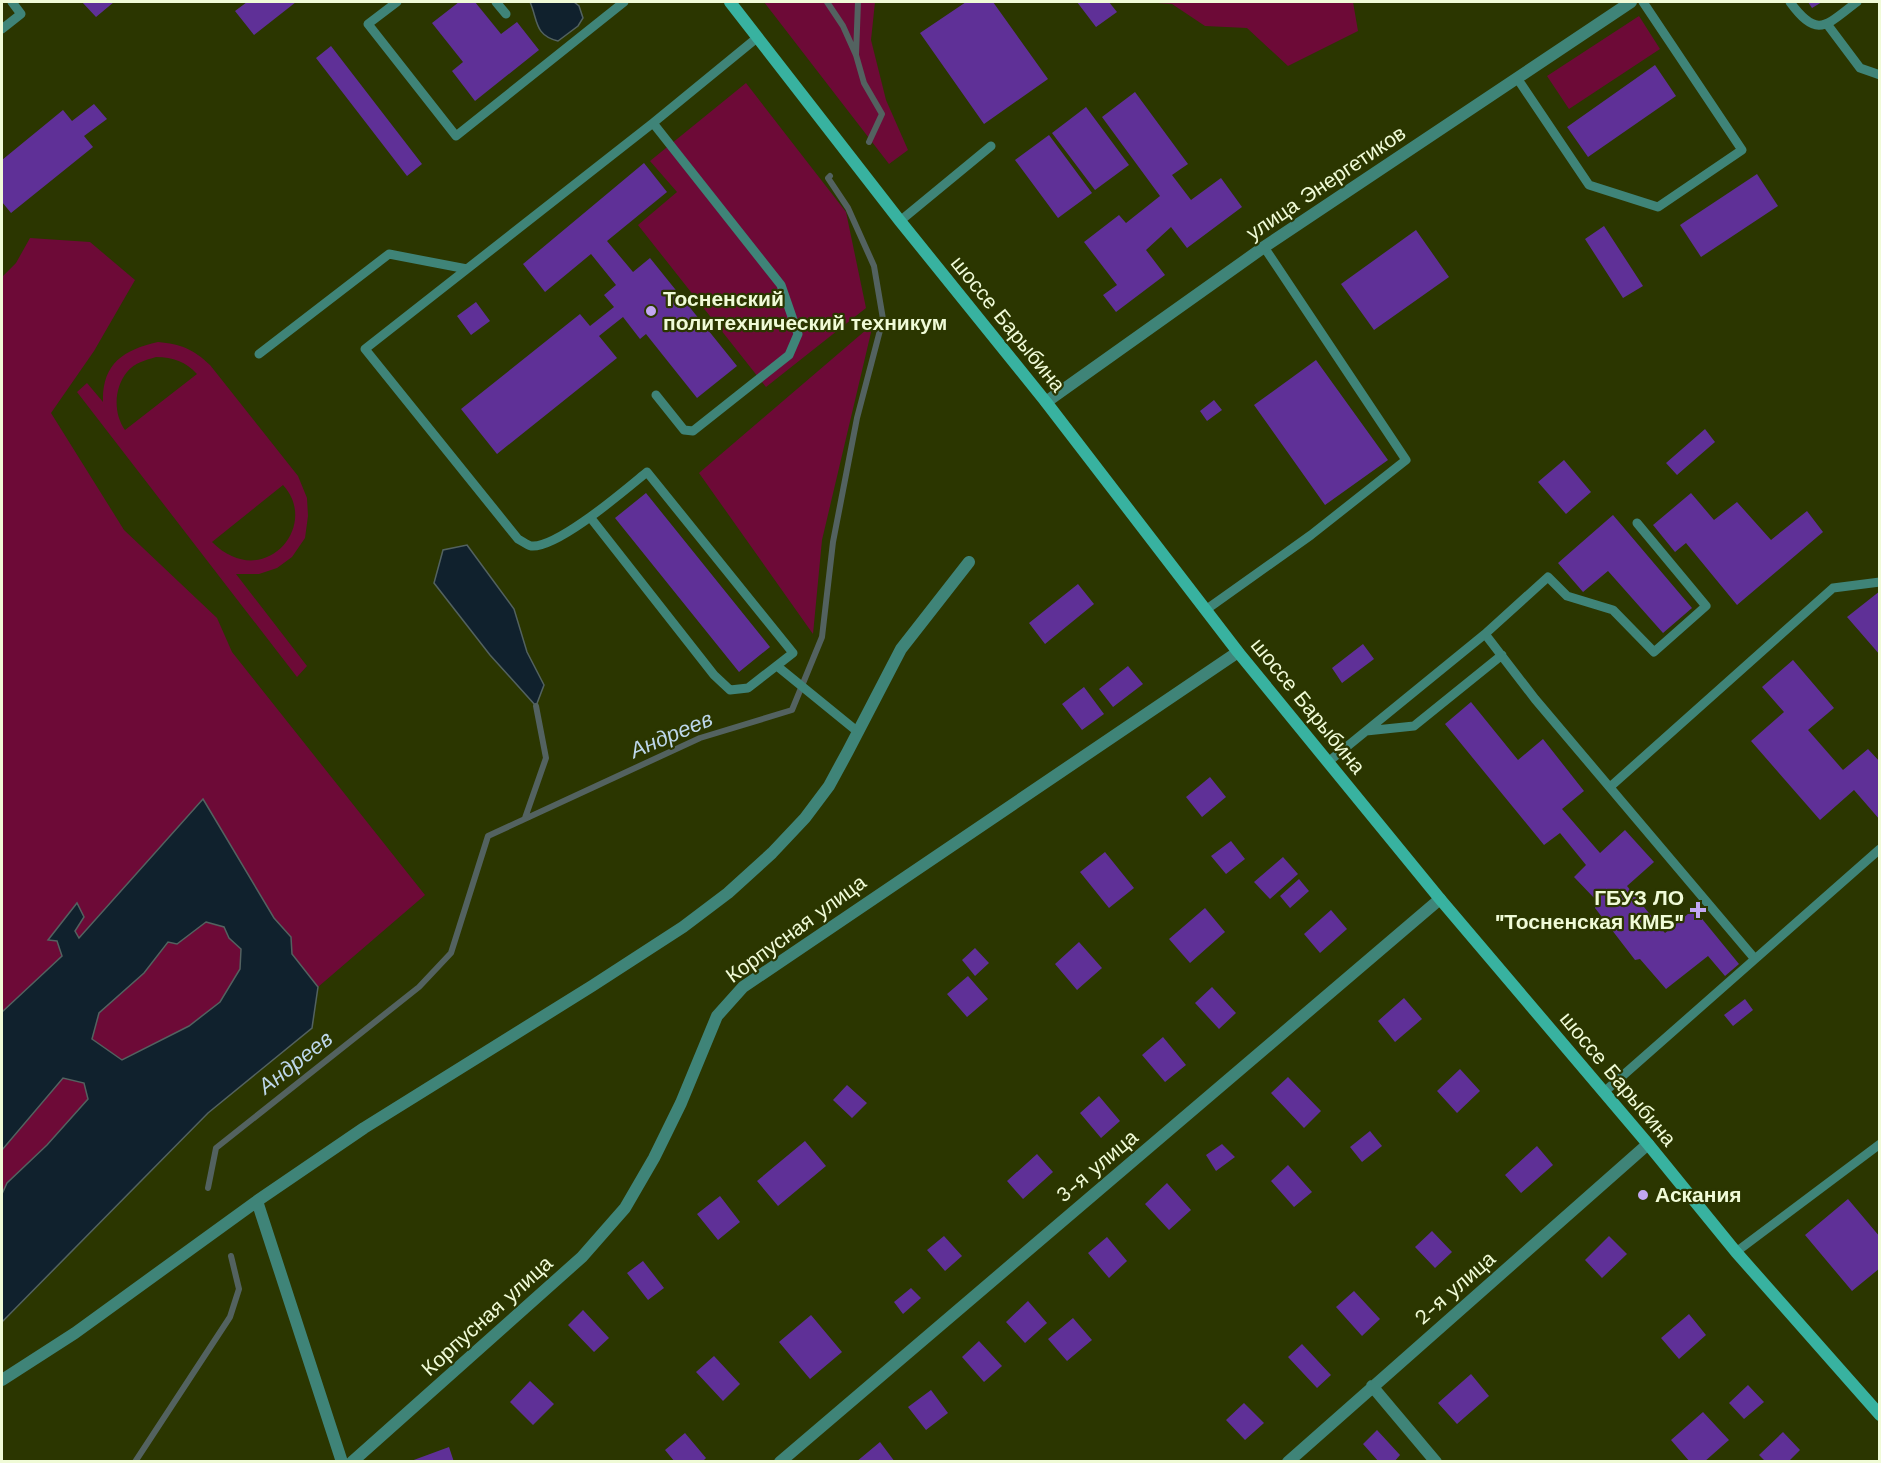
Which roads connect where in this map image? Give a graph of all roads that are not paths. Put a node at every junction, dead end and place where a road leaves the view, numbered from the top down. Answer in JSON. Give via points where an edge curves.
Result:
{"nodes":[{"id":1,"x":12,"y":2,"type":"edge"},
{"id":2,"x":397,"y":2,"type":"edge"},
{"id":3,"x":496,"y":2,"type":"edge"},
{"id":4,"x":624,"y":2,"type":"edge"},
{"id":5,"x":730,"y":2,"type":"edge"},
{"id":6,"x":1631,"y":2,"type":"edge"},
{"id":7,"x":1643,"y":2,"type":"edge"},
{"id":8,"x":1790,"y":2,"type":"edge"},
{"id":9,"x":1857,"y":2,"type":"edge"},
{"id":10,"x":506,"y":15,"type":"dead end"},
{"id":11,"x":1827,"y":24,"type":"junction"},
{"id":12,"x":2,"y":29,"type":"edge"},
{"id":13,"x":758,"y":37,"type":"junction"},
{"id":14,"x":1880,"y":75,"type":"edge"},
{"id":15,"x":1517,"y":78,"type":"junction"},
{"id":16,"x":653,"y":123,"type":"junction"},
{"id":17,"x":991,"y":146,"type":"dead end"},
{"id":18,"x":900,"y":221,"type":"junction"},
{"id":19,"x":1264,"y":248,"type":"junction"},
{"id":20,"x":467,"y":269,"type":"junction"},
{"id":21,"x":259,"y":354,"type":"dead end"},
{"id":22,"x":656,"y":395,"type":"dead end"},
{"id":23,"x":1046,"y":402,"type":"junction"},
{"id":24,"x":590,"y":517,"type":"junction"},
{"id":25,"x":1637,"y":523,"type":"dead end"},
{"id":26,"x":969,"y":562,"type":"dead end"},
{"id":27,"x":1880,"y":582,"type":"edge"},
{"id":28,"x":1207,"y":609,"type":"junction"},
{"id":29,"x":1485,"y":634,"type":"junction"},
{"id":30,"x":1238,"y":652,"type":"junction"},
{"id":31,"x":1502,"y":655,"type":"junction"},
{"id":32,"x":777,"y":666,"type":"junction"},
{"id":33,"x":1366,"y":731,"type":"junction"},
{"id":34,"x":858,"y":732,"type":"junction"},
{"id":35,"x":1328,"y":762,"type":"junction"},
{"id":36,"x":1610,"y":787,"type":"junction"},
{"id":37,"x":1880,"y":849,"type":"edge"},
{"id":38,"x":1440,"y":899,"type":"junction"},
{"id":39,"x":1755,"y":959,"type":"junction"},
{"id":40,"x":1603,"y":1093,"type":"junction"},
{"id":41,"x":1648,"y":1144,"type":"junction"},
{"id":42,"x":1880,"y":1144,"type":"edge"},
{"id":43,"x":257,"y":1201,"type":"junction"},
{"id":44,"x":1736,"y":1252,"type":"junction"},
{"id":45,"x":2,"y":1380,"type":"edge"},
{"id":46,"x":1372,"y":1386,"type":"junction"},
{"id":47,"x":1880,"y":1415,"type":"edge"},
{"id":48,"x":342,"y":1461,"type":"edge"},
{"id":49,"x":352,"y":1461,"type":"edge"},
{"id":50,"x":780,"y":1461,"type":"edge"},
{"id":51,"x":1287,"y":1461,"type":"edge"},
{"id":52,"x":1436,"y":1461,"type":"edge"}],
"edges":[{"from":1,"to":12,"type":"lane","via":[[21,14]]},
{"from":2,"to":4,"type":"lane","via":[[368,24],[456,136]]},
{"from":3,"to":10,"type":"lane"},
{"from":5,"to":13,"type":"main road","name":"шоссе Барыбина"},
{"from":6,"to":15,"type":"street","name":"улица Энергетиков"},
{"from":7,"to":15,"type":"lane","via":[[1742,150],[1658,207],[1589,185]]},
{"from":8,"to":11,"type":"lane","via":[[1802,18],[1813,24]]},
{"from":9,"to":11,"type":"lane"},
{"from":11,"to":14,"type":"lane","via":[[1860,68]]},
{"from":13,"to":16,"type":"lane"},
{"from":13,"to":18,"type":"main road","name":"шоссе Барыбина"},
{"from":15,"to":19,"type":"street","name":"улица Энергетиков"},
{"from":16,"to":20,"type":"lane"},
{"from":16,"to":22,"type":"lane","via":[[781,285],[798,334],[789,355],[693,431],[684,430]]},
{"from":17,"to":18,"type":"lane"},
{"from":18,"to":23,"type":"main road","name":"шоссе Барыбина"},
{"from":19,"to":23,"type":"street","name":"улица Энергетиков"},
{"from":19,"to":28,"type":"lane","via":[[1406,460],[1311,535]]},
{"from":20,"to":21,"type":"lane","via":[[388,254]]},
{"from":20,"to":24,"type":"lane","via":[[365,349],[518,539],[530,546],[547,543]]},
{"from":23,"to":28,"type":"main road","name":"шоссе Барыбина"},
{"from":24,"to":32,"type":"lane","via":[[714,675],[730,690],[748,688]]},
{"from":24,"to":32,"type":"lane","via":[[647,472],[793,653]]},
{"from":25,"to":29,"type":"lane","via":[[1706,606],[1654,652],[1612,610],[1567,596],[1548,578]]},
{"from":26,"to":34,"type":"street","via":[[901,649]]},
{"from":27,"to":36,"type":"lane","via":[[1833,588]]},
{"from":28,"to":30,"type":"main road","name":"шоссе Барыбина"},
{"from":29,"to":31,"type":"lane"},
{"from":29,"to":33,"type":"lane"},
{"from":30,"to":35,"type":"main road","name":"шоссе Барыбина"},
{"from":30,"to":49,"type":"street","name":"Корпусная улица","via":[[743,987],[717,1016],[681,1103],[624,1208],[582,1257]]},
{"from":31,"to":33,"type":"lane","via":[[1414,726]]},
{"from":31,"to":36,"type":"lane"},
{"from":32,"to":34,"type":"lane"},
{"from":33,"to":35,"type":"lane"},
{"from":34,"to":43,"type":"street","via":[[829,786],[805,818],[728,893],[683,927],[364,1128]]},
{"from":35,"to":38,"type":"main road","name":"шоссе Барыбина"},
{"from":36,"to":39,"type":"lane"},
{"from":37,"to":39,"type":"lane"},
{"from":38,"to":40,"type":"main road","name":"шоссе Барыбина"},
{"from":38,"to":50,"type":"street","name":"3-я улица"},
{"from":39,"to":40,"type":"lane"},
{"from":40,"to":41,"type":"main road","name":"шоссе Барыбина"},
{"from":41,"to":44,"type":"main road","name":"шоссе Барыбина"},
{"from":41,"to":46,"type":"street","name":"2-я улица"},
{"from":42,"to":44,"type":"lane"},
{"from":43,"to":45,"type":"street","via":[[75,1333]]},
{"from":43,"to":48,"type":"street"},
{"from":44,"to":47,"type":"main road","name":"шоссе Барыбина"},
{"from":46,"to":51,"type":"street","name":"2-я улица"},
{"from":46,"to":52,"type":"street"}]}
